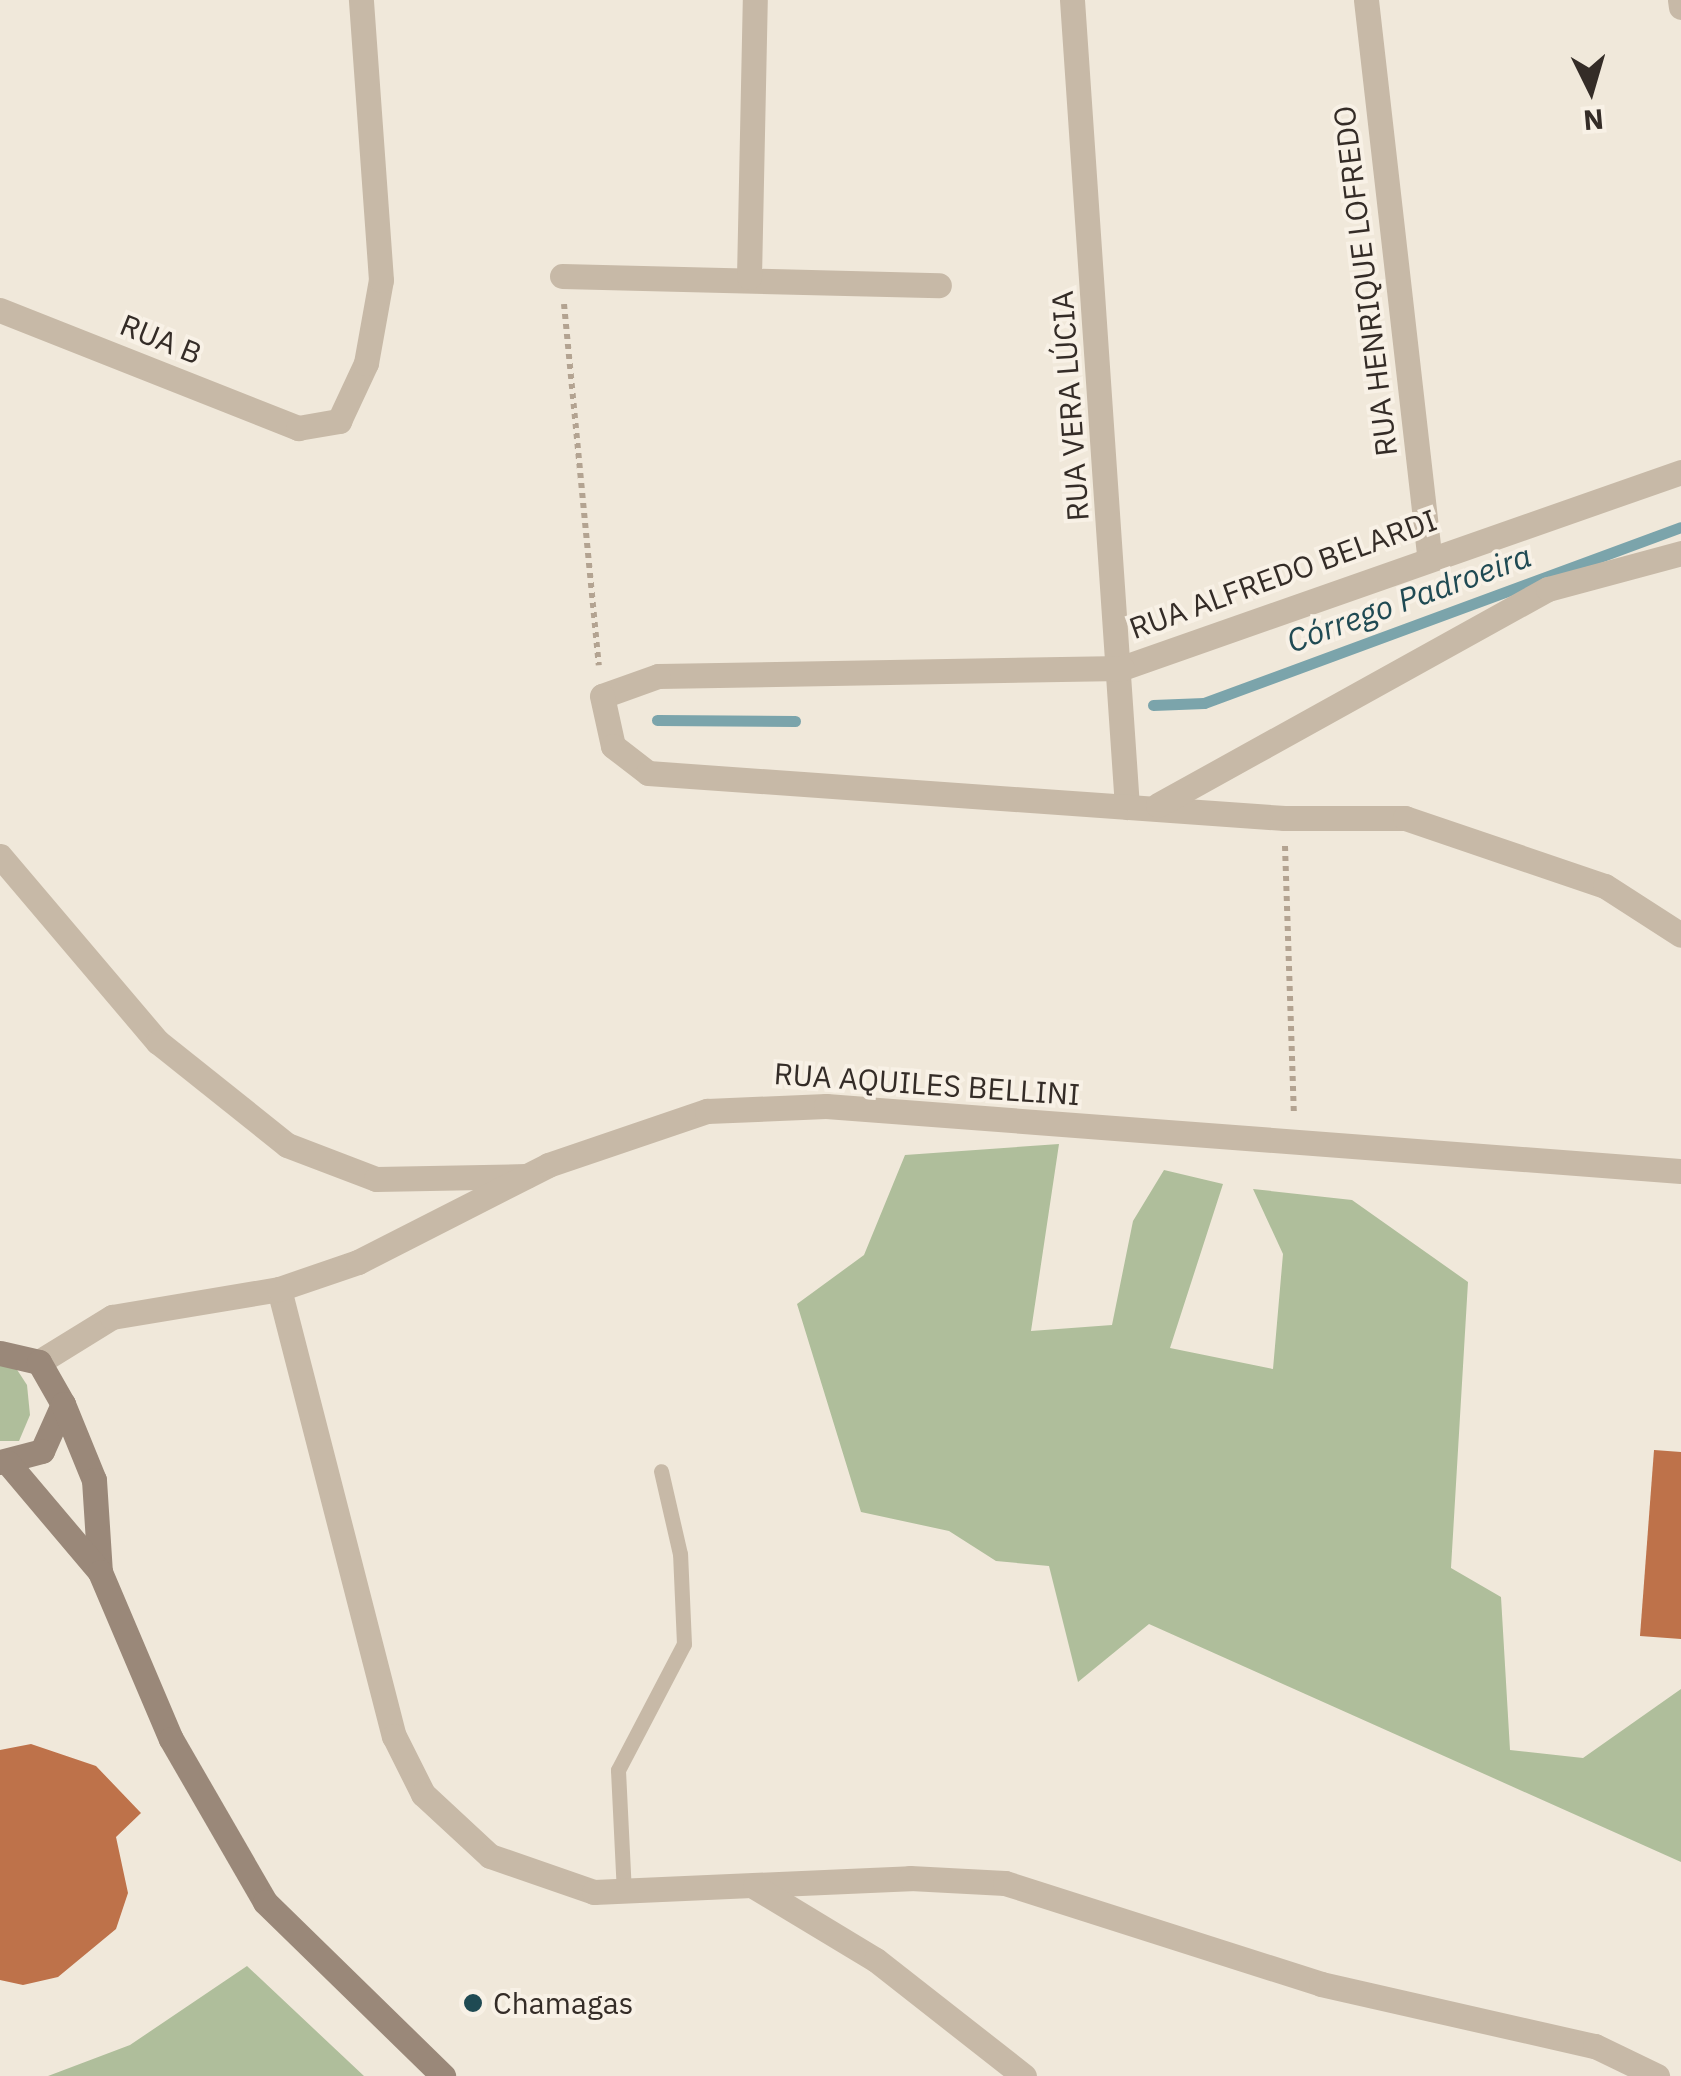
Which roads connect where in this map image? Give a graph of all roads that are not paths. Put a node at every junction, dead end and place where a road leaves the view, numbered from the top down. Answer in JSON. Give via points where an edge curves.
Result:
{"nodes":[{"id":1,"x":361,"y":0,"type":"edge"},
{"id":2,"x":755,"y":0,"type":"edge"},
{"id":3,"x":1072,"y":0,"type":"edge"},
{"id":4,"x":1366,"y":0,"type":"edge"},
{"id":5,"x":562,"y":276,"type":"road end"},
{"id":6,"x":749,"y":277,"type":"junction"},
{"id":7,"x":940,"y":285,"type":"dead end"},
{"id":8,"x":0,"y":310,"type":"edge"},
{"id":9,"x":1681,"y":472,"type":"edge"},
{"id":10,"x":1681,"y":553,"type":"edge"},
{"id":11,"x":1429,"y":554,"type":"junction"},
{"id":12,"x":1122,"y":668,"type":"junction"},
{"id":13,"x":1158,"y":805,"type":"junction"},
{"id":14,"x":1127,"y":807,"type":"junction"},
{"id":15,"x":0,"y":856,"type":"edge"},
{"id":16,"x":1681,"y":936,"type":"edge"},
{"id":17,"x":1681,"y":1171,"type":"edge"},
{"id":18,"x":526,"y":1176,"type":"junction"},
{"id":19,"x":279,"y":1289,"type":"junction"},
{"id":20,"x":2,"y":1350,"type":"edge"},
{"id":21,"x":39,"y":1362,"type":"junction"},
{"id":22,"x":64,"y":1404,"type":"junction"},
{"id":23,"x":4,"y":1463,"type":"edge"},
{"id":24,"x":661,"y":1471,"type":"dead end"},
{"id":25,"x":100,"y":1572,"type":"junction"},
{"id":26,"x":755,"y":1886,"type":"junction"},
{"id":27,"x":624,"y":1893,"type":"junction"},
{"id":28,"x":443,"y":2076,"type":"edge"},
{"id":29,"x":1024,"y":2076,"type":"edge"},
{"id":30,"x":1657,"y":2076,"type":"edge"}],
"edges":[{"from":1,"to":8,"type":"street","name":"RUA B","via":[[381,280],[352,405],[328,428],[298,428]]},
{"from":2,"to":6,"type":"street"},
{"from":3,"to":12,"type":"street","name":"RUA VERA LÚCIA"},
{"from":4,"to":11,"type":"street","name":"RUA HENRIQUE LOFREDO"},
{"from":5,"to":6,"type":"street"},
{"from":6,"to":7,"type":"street"},
{"from":9,"to":11,"type":"street","name":"RUA ALFREDO BELARDI"},
{"from":10,"to":13,"type":"street","via":[[1548,589]]},
{"from":11,"to":12,"type":"street","name":"RUA ALFREDO BELARDI"},
{"from":12,"to":14,"type":"street","name":"RUA VERA LÚCIA"},
{"from":12,"to":14,"type":"street","name":"RUA ALFREDO BELARDI","via":[[658,676],[602,696],[613,746],[648,774]]},
{"from":13,"to":14,"type":"street"},
{"from":13,"to":16,"type":"street","via":[[1284,818],[1405,818],[1519,850],[1605,886]]},
{"from":15,"to":18,"type":"street","via":[[158,1042],[287,1145],[376,1178]]},
{"from":17,"to":18,"type":"street","name":"RUA AQUILES BELLINI","via":[[758,1105],[706,1111]]},
{"from":18,"to":19,"type":"street","name":"RUA AQUILES BELLINI","via":[[416,1237]]},
{"from":19,"to":21,"type":"street","name":"RUA AQUILES BELLINI","via":[[112,1317]]},
{"from":19,"to":27,"type":"street","via":[[360,1630],[423,1794],[457,1832],[521,1872]]},
{"from":20,"to":21,"type":"main road"},
{"from":21,"to":22,"type":"main road"},
{"from":22,"to":23,"type":"main road","via":[[42,1452]]},
{"from":22,"to":25,"type":"main road","via":[[94,1480]]},
{"from":23,"to":25,"type":"main road"},
{"from":24,"to":27,"type":"lane","via":[[680,1554],[684,1644],[618,1770]]},
{"from":25,"to":28,"type":"main road","via":[[171,1740],[264,1902]]},
{"from":26,"to":27,"type":"street"},
{"from":26,"to":29,"type":"street","via":[[876,1960]]},
{"from":26,"to":30,"type":"street","via":[[1005,1883],[1320,1984],[1595,2046]]}]}
